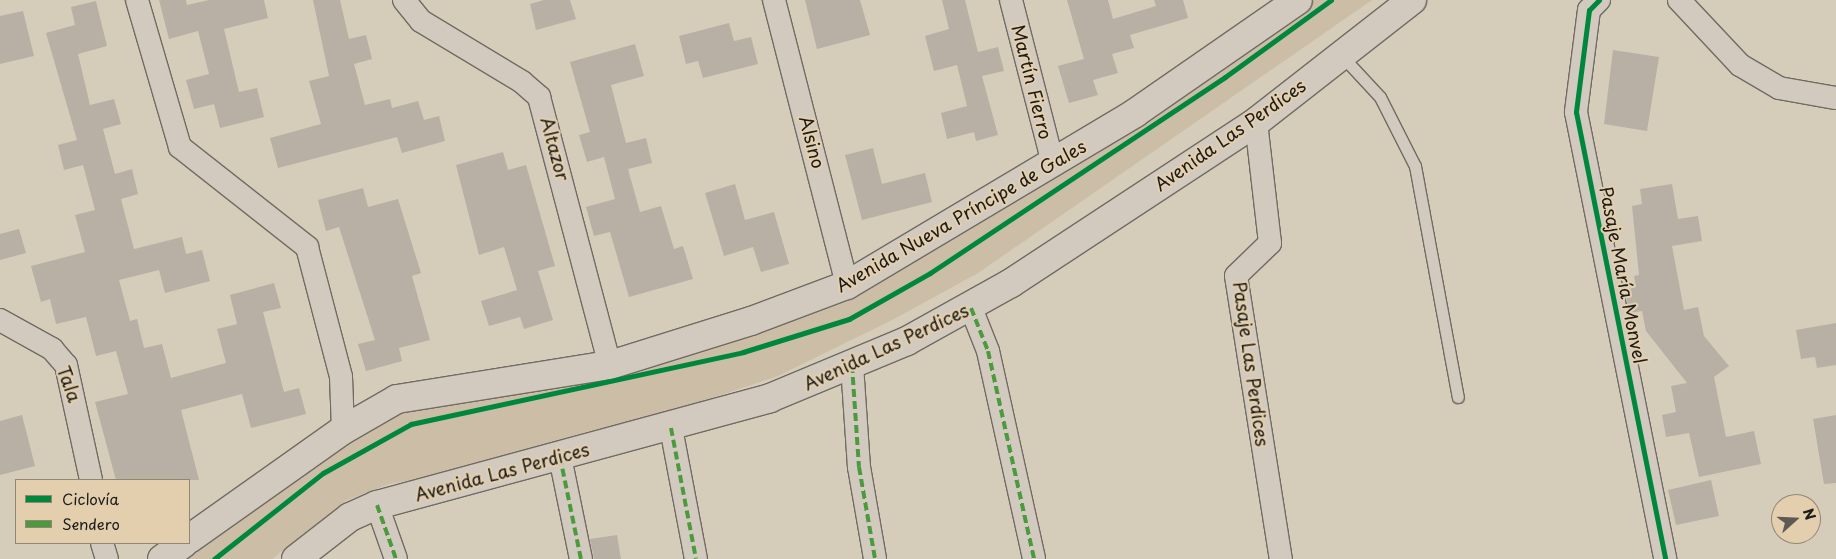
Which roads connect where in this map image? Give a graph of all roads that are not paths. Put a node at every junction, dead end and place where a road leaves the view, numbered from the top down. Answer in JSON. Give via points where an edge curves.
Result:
{"nodes":[{"id":1,"x":137,"y":0,"type":"edge"},
{"id":2,"x":404,"y":0,"type":"edge"},
{"id":3,"x":774,"y":0,"type":"edge"},
{"id":4,"x":1011,"y":0,"type":"edge"},
{"id":5,"x":1298,"y":0,"type":"edge"},
{"id":6,"x":1412,"y":0,"type":"edge"},
{"id":7,"x":1599,"y":0,"type":"edge"},
{"id":8,"x":1679,"y":0,"type":"edge"},
{"id":9,"x":1341,"y":55,"type":"junction"},
{"id":10,"x":1836,"y":98,"type":"edge"},
{"id":11,"x":1256,"y":122,"type":"junction"},
{"id":12,"x":1053,"y":163,"type":"junction"},
{"id":13,"x":847,"y":285,"type":"junction"},
{"id":14,"x":971,"y":308,"type":"junction"},
{"id":15,"x":0,"y":320,"type":"edge"},
{"id":16,"x":610,"y":365,"type":"junction"},
{"id":17,"x":852,"y":365,"type":"junction"},
{"id":18,"x":1458,"y":397,"type":"dead end"},
{"id":19,"x":672,"y":428,"type":"junction"},
{"id":20,"x":343,"y":430,"type":"junction"},
{"id":21,"x":560,"y":457,"type":"junction"},
{"id":22,"x":91,"y":479,"type":"edge"},
{"id":23,"x":377,"y":505,"type":"junction"},
{"id":24,"x":190,"y":538,"type":"edge"},
{"id":25,"x":102,"y":544,"type":"edge"},
{"id":26,"x":183,"y":544,"type":"edge"},
{"id":27,"x":107,"y":559,"type":"edge"},
{"id":28,"x":162,"y":559,"type":"edge"},
{"id":29,"x":296,"y":559,"type":"edge"},
{"id":30,"x":396,"y":559,"type":"edge"},
{"id":31,"x":581,"y":559,"type":"edge"},
{"id":32,"x":696,"y":559,"type":"edge"},
{"id":33,"x":875,"y":559,"type":"edge"},
{"id":34,"x":1034,"y":559,"type":"edge"},
{"id":35,"x":1281,"y":559,"type":"edge"},
{"id":36,"x":1665,"y":559,"type":"edge"}],
"edges":[{"from":1,"to":20,"type":"street","via":[[180,147],[307,247],[341,377]]},
{"from":2,"to":16,"type":"street","name":"Altazor","via":[[421,21],[522,82],[539,97]]},
{"from":3,"to":13,"type":"street","name":"Alsino"},
{"from":4,"to":12,"type":"street","name":"Martín Fierro"},
{"from":5,"to":12,"type":"main road","name":"Avenida Nueva Príncipe de Gales","via":[[1135,113]]},
{"from":6,"to":9,"type":"main road","name":"Avenida Las Perdices"},
{"from":7,"to":36,"type":"street","name":"Pasaje María Monvel","via":[[1590,10],[1576,112]]},
{"from":8,"to":10,"type":"street","via":[[1740,65],[1779,88]]},
{"from":9,"to":11,"type":"main road","name":"Avenida Las Perdices"},
{"from":9,"to":18,"type":"lane","via":[[1380,97],[1415,166]]},
{"from":11,"to":14,"type":"main road","name":"Avenida Las Perdices"},
{"from":11,"to":35,"type":"street","name":"Pasaje Las Perdices","via":[[1270,242],[1236,276]]},
{"from":12,"to":13,"type":"main road","name":"Avenida Nueva Príncipe de Gales"},
{"from":13,"to":16,"type":"main road","name":"Avenida Nueva Príncipe de Gales","via":[[751,321]]},
{"from":14,"to":17,"type":"main road","name":"Avenida Las Perdices"},
{"from":14,"to":34,"type":"street","via":[[988,351]]},
{"from":15,"to":22,"type":"street","name":"Tala","via":[[52,349],[66,365],[74,386]]},
{"from":16,"to":20,"type":"main road","name":"Avenida Nueva Príncipe de Gales","via":[[397,399]]},
{"from":17,"to":19,"type":"main road","name":"Avenida Las Perdices","via":[[770,398]]},
{"from":17,"to":33,"type":"street","via":[[859,467]]},
{"from":19,"to":21,"type":"main road","name":"Avenida Las Perdices"},
{"from":19,"to":32,"type":"street"},
{"from":20,"to":24,"type":"main road","name":"Avenida Nueva Príncipe de Gales"},
{"from":21,"to":23,"type":"main road","name":"Avenida Las Perdices"},
{"from":21,"to":31,"type":"street"},
{"from":23,"to":29,"type":"main road","name":"Avenida Las Perdices","via":[[350,517]]},
{"from":23,"to":30,"type":"street"},
{"from":25,"to":27,"type":"street"},
{"from":26,"to":28,"type":"main road"}]}
